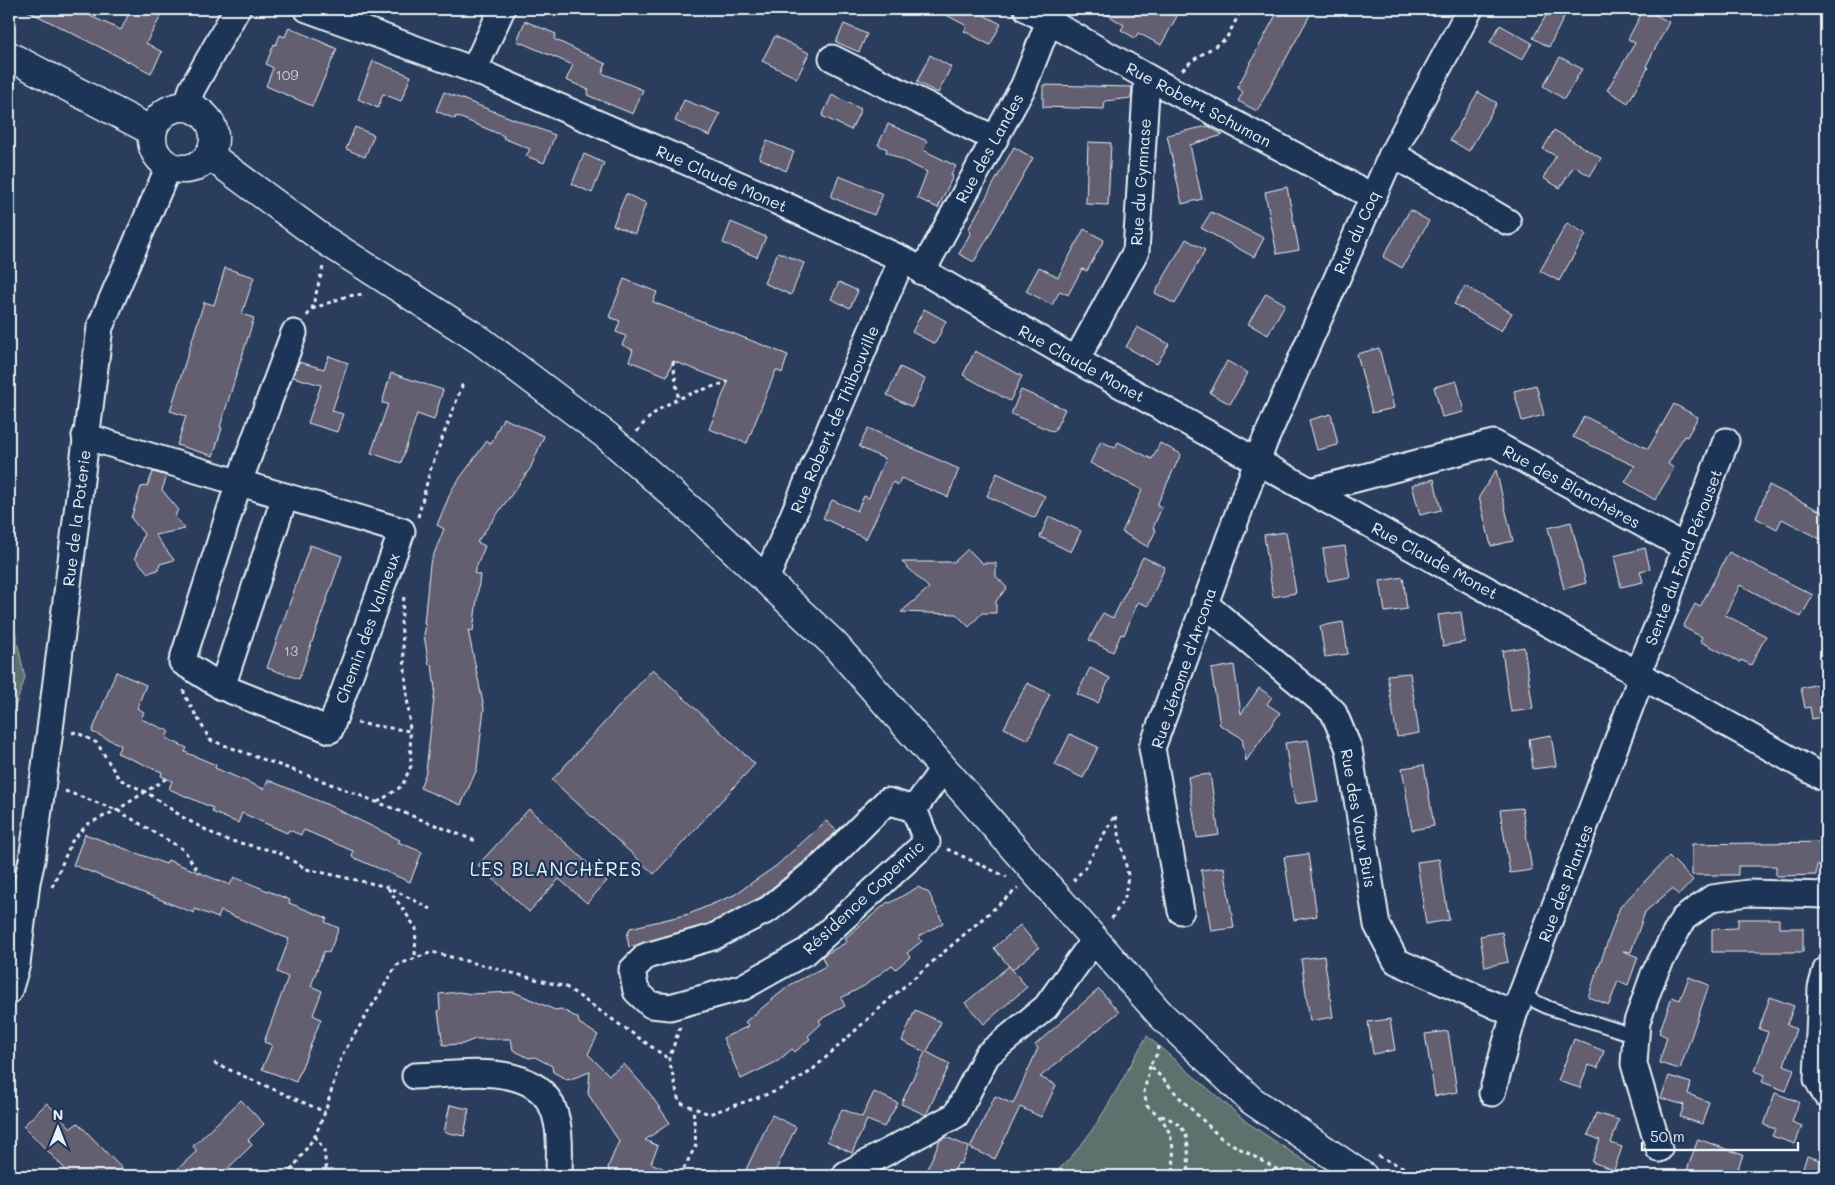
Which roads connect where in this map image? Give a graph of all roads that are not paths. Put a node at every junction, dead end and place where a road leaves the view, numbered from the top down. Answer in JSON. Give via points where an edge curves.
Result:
{"nodes":[{"id":1,"x":237,"y":9,"type":"edge"},
{"id":2,"x":307,"y":9,"type":"edge"},
{"id":3,"x":502,"y":9,"type":"edge"},
{"id":4,"x":1027,"y":9,"type":"edge"},
{"id":5,"x":1470,"y":9,"type":"edge"},
{"id":6,"x":1048,"y":21,"type":"junction"},
{"id":7,"x":9,"y":56,"type":"edge"},
{"id":8,"x":832,"y":58,"type":"dead end"},
{"id":9,"x":474,"y":70,"type":"junction"},
{"id":10,"x":1147,"y":77,"type":"junction"},
{"id":11,"x":186,"y":107,"type":"junction"},
{"id":12,"x":152,"y":131,"type":"junction"},
{"id":13,"x":995,"y":138,"type":"junction"},
{"id":14,"x":209,"y":154,"type":"junction"},
{"id":15,"x":1392,"y":154,"type":"junction"},
{"id":16,"x":169,"y":166,"type":"junction"},
{"id":17,"x":1372,"y":196,"type":"junction"},
{"id":18,"x":1508,"y":222,"type":"dead end"},
{"id":19,"x":912,"y":266,"type":"junction"},
{"id":20,"x":294,"y":333,"type":"road end"},
{"id":21,"x":1076,"y":360,"type":"junction"},
{"id":22,"x":85,"y":436,"type":"junction"},
{"id":23,"x":1726,"y":441,"type":"dead end"},
{"id":24,"x":1256,"y":461,"type":"junction"},
{"id":25,"x":239,"y":482,"type":"junction"},
{"id":26,"x":1310,"y":491,"type":"junction"},
{"id":27,"x":286,"y":496,"type":"junction"},
{"id":28,"x":1685,"y":547,"type":"junction"},
{"id":29,"x":766,"y":579,"type":"junction"},
{"id":30,"x":1204,"y":602,"type":"junction"},
{"id":31,"x":1638,"y":673,"type":"junction"},
{"id":32,"x":222,"y":687,"type":"junction"},
{"id":33,"x":943,"y":769,"type":"junction"},
{"id":34,"x":1826,"y":779,"type":"edge"},
{"id":35,"x":914,"y":810,"type":"junction"},
{"id":36,"x":18,"y":877,"type":"edge"},
{"id":37,"x":1826,"y":894,"type":"edge"},
{"id":38,"x":1181,"y":911,"type":"dead end"},
{"id":39,"x":1094,"y":940,"type":"junction"},
{"id":40,"x":1826,"y":970,"type":"edge"},
{"id":41,"x":9,"y":991,"type":"edge"},
{"id":42,"x":1518,"y":1004,"type":"junction"},
{"id":43,"x":1636,"y":1036,"type":"junction"},
{"id":44,"x":415,"y":1076,"type":"dead end"},
{"id":45,"x":1492,"y":1093,"type":"dead end"},
{"id":46,"x":1826,"y":1095,"type":"edge"},
{"id":47,"x":1659,"y":1149,"type":"dead end"},
{"id":48,"x":1368,"y":1165,"type":"edge"},
{"id":49,"x":843,"y":1175,"type":"edge"},
{"id":50,"x":559,"y":1176,"type":"edge"}],
"edges":[{"from":1,"to":11,"type":"street","via":[[192,89]]},
{"from":2,"to":9,"type":"street","name":"Rue Claude Monet"},
{"from":3,"to":9,"type":"street"},
{"from":4,"to":6,"type":"street","name":"Rue Robert Schuman"},
{"from":5,"to":15,"type":"street","name":"Rue du Coq"},
{"from":6,"to":10,"type":"street","name":"Rue Robert Schuman"},
{"from":6,"to":13,"type":"street","name":"Rue des Landes","via":[[1024,85]]},
{"from":7,"to":12,"type":"street"},
{"from":8,"to":13,"type":"street"},
{"from":9,"to":19,"type":"street","name":"Rue Claude Monet","via":[[761,194]]},
{"from":10,"to":17,"type":"street","name":"Rue Robert Schuman"},
{"from":10,"to":21,"type":"street","name":"Rue du Gymnase","via":[[1136,251]]},
{"from":11,"to":12,"type":"street","via":[[164,112]]},
{"from":11,"to":14,"type":"street","via":[[200,111],[212,124],[214,141]]},
{"from":12,"to":16,"type":"street","via":[[152,147]]},
{"from":13,"to":19,"type":"street","name":"Rue des Landes"},
{"from":14,"to":16,"type":"street","via":[[206,160],[191,168]]},
{"from":14,"to":29,"type":"street","via":[[329,242],[480,340],[624,451]]},
{"from":15,"to":17,"type":"street","name":"Rue du Coq"},
{"from":15,"to":18,"type":"street"},
{"from":16,"to":22,"type":"street","name":"Rue de la Poterie","via":[[100,327]]},
{"from":17,"to":24,"type":"street","name":"Rue du Coq"},
{"from":19,"to":21,"type":"street","name":"Rue Claude Monet"},
{"from":19,"to":29,"type":"street","name":"Rue Robert de Thibouville"},
{"from":20,"to":25,"type":"street"},
{"from":21,"to":24,"type":"street","name":"Rue Claude Monet"},
{"from":22,"to":25,"type":"street","name":"Chemin des Valmeux"},
{"from":22,"to":36,"type":"street","name":"Rue de la Poterie","via":[[43,783]]},
{"from":23,"to":28,"type":"street","name":"Sente du Fond Pérouset"},
{"from":24,"to":26,"type":"street","name":"Rue Claude Monet"},
{"from":24,"to":30,"type":"street","name":"Rue Jérome d'Arcona"},
{"from":25,"to":27,"type":"street","name":"Chemin des Valmeux"},
{"from":25,"to":32,"type":"street","name":"Chemin des Valmeux","via":[[182,662]]},
{"from":26,"to":28,"type":"street","name":"Rue des Blanchères","via":[[1493,443]]},
{"from":26,"to":31,"type":"street","name":"Rue Claude Monet"},
{"from":27,"to":32,"type":"street"},
{"from":27,"to":32,"type":"street","name":"Chemin des Valmeux","via":[[402,530],[330,730]]},
{"from":28,"to":31,"type":"street","name":"Sente du Fond Pérouset"},
{"from":29,"to":33,"type":"street","via":[[830,640]]},
{"from":30,"to":38,"type":"street","name":"Rue Jérome d'Arcona","via":[[1152,748]]},
{"from":30,"to":42,"type":"street","name":"Rue des Vaux Buis","via":[[1333,711],[1349,749],[1377,925],[1396,961]]},
{"from":31,"to":34,"type":"street","name":"Rue Claude Monet"},
{"from":31,"to":42,"type":"street","name":"Rue des Plantes","via":[[1638,686]]},
{"from":33,"to":35,"type":"street"},
{"from":33,"to":39,"type":"street"},
{"from":35,"to":35,"type":"street","name":"Résidence Copernic","via":[[888,801],[823,865],[769,908],[713,937],[646,956],[632,970],[636,991],[651,1004],[670,1007],[743,987],[807,951],[927,842]]},
{"from":36,"to":41,"type":"street","name":"Rue de la Poterie","via":[[17,964]]},
{"from":37,"to":43,"type":"street","via":[[1748,893],[1712,898],[1683,919],[1654,974],[1637,1022]]},
{"from":39,"to":48,"type":"street","via":[[1161,1015],[1251,1100]]},
{"from":39,"to":49,"type":"street","via":[[1046,1007],[987,1055],[956,1116]]},
{"from":40,"to":46,"type":"street","via":[[1821,988],[1817,1079]]},
{"from":42,"to":43,"type":"lane","via":[[1549,1008]]},
{"from":42,"to":45,"type":"street","name":"Rue des Plantes"},
{"from":43,"to":47,"type":"street","via":[[1634,1064]]},
{"from":44,"to":50,"type":"street","via":[[509,1075],[536,1085],[550,1102],[558,1122]]}]}
